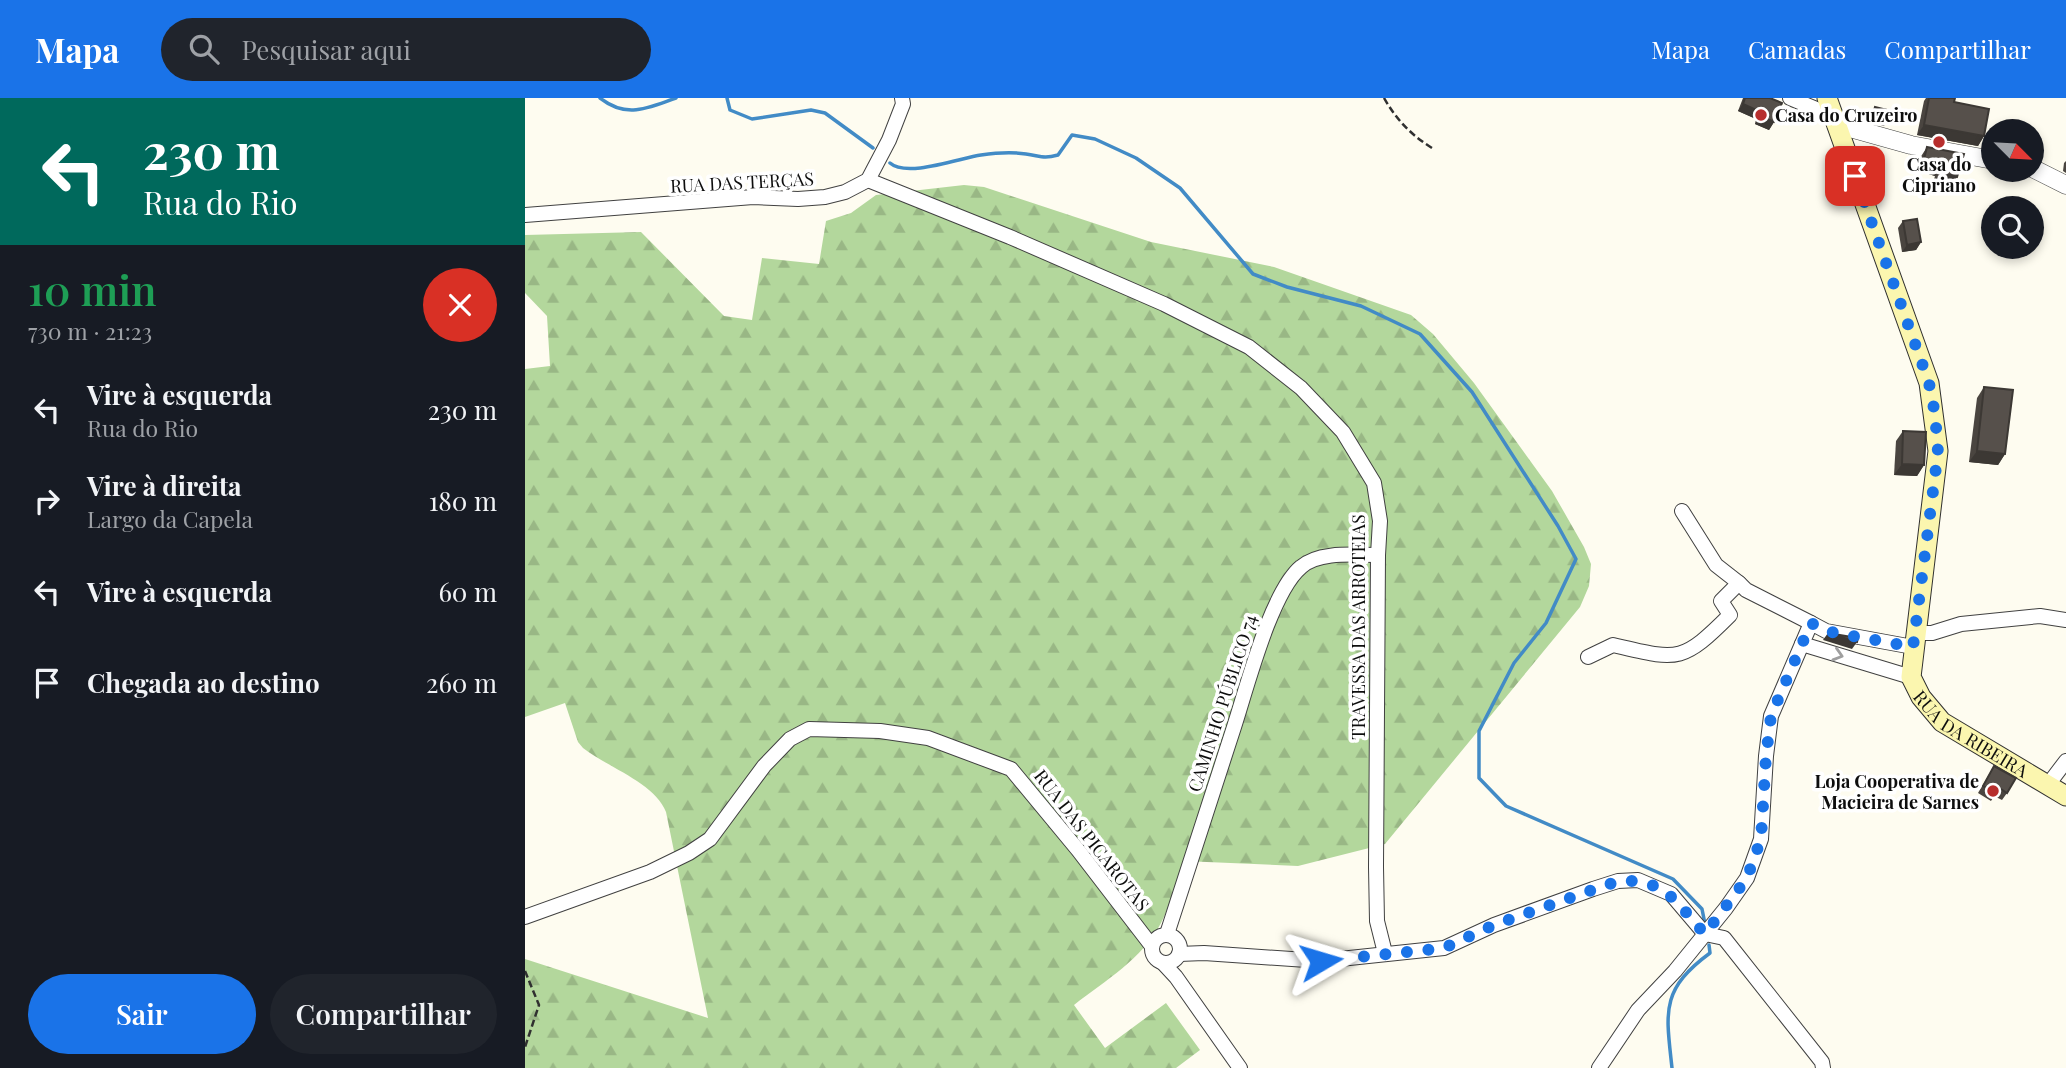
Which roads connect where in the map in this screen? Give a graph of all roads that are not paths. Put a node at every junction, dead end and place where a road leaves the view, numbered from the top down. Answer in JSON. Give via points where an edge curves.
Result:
{"nodes":[{"id":1,"x":902,"y":98,"type":"edge"},
{"id":2,"x":1790,"y":98,"type":"edge"},
{"id":3,"x":1827,"y":108,"type":"edge"},
{"id":4,"x":1981,"y":158,"type":"edge"},
{"id":5,"x":2044,"y":174,"type":"edge"},
{"id":6,"x":868,"y":180,"type":"junction"},
{"id":7,"x":2066,"y":185,"type":"edge"},
{"id":8,"x":525,"y":215,"type":"edge"},
{"id":9,"x":1682,"y":512,"type":"dead end"},
{"id":10,"x":1378,"y":555,"type":"junction"},
{"id":11,"x":1739,"y":583,"type":"junction"},
{"id":12,"x":2066,"y":620,"type":"edge"},
{"id":13,"x":1811,"y":623,"type":"junction"},
{"id":14,"x":1915,"y":640,"type":"junction"},
{"id":15,"x":1802,"y":645,"type":"junction"},
{"id":16,"x":1588,"y":657,"type":"dead end"},
{"id":17,"x":1910,"y":677,"type":"junction"},
{"id":18,"x":2066,"y":761,"type":"edge"},
{"id":19,"x":2047,"y":786,"type":"junction"},
{"id":20,"x":2066,"y":796,"type":"edge"},
{"id":21,"x":525,"y":917,"type":"edge"},
{"id":22,"x":1167,"y":934,"type":"junction"},
{"id":23,"x":1705,"y":934,"type":"junction"},
{"id":24,"x":1151,"y":946,"type":"junction"},
{"id":25,"x":1385,"y":953,"type":"junction"},
{"id":26,"x":1179,"y":954,"type":"junction"},
{"id":27,"x":1163,"y":963,"type":"junction"},
{"id":28,"x":1240,"y":1068,"type":"edge"},
{"id":29,"x":1599,"y":1068,"type":"edge"},
{"id":30,"x":1823,"y":1068,"type":"edge"}],
"edges":[{"from":1,"to":6,"type":"street","via":[[889,141]]},
{"from":2,"to":3,"type":"street"},
{"from":3,"to":4,"type":"street","via":[[1911,145]]},
{"from":3,"to":14,"type":"main road","name":"RUA DA RIBEIRA","via":[[1929,383],[1935,414],[1938,452]]},
{"from":5,"to":7,"type":"street"},
{"from":6,"to":8,"type":"street","name":"RUA DAS TERÇAS","via":[[825,197],[754,197]]},
{"from":6,"to":10,"type":"street","name":"TRAVESSA DAS ARROTEIAS","via":[[1141,294],[1248,347],[1301,388],[1343,432],[1374,483],[1380,521]]},
{"from":9,"to":11,"type":"street","via":[[1716,565]]},
{"from":10,"to":22,"type":"street","name":"CAMINHO PÚBLICO 74","via":[[1323,557],[1302,565],[1287,582],[1254,666]]},
{"from":10,"to":25,"type":"street","name":"TRAVESSA DAS ARROTEIAS","via":[[1376,881],[1377,921]]},
{"from":11,"to":13,"type":"street"},
{"from":11,"to":16,"type":"street","via":[[1721,601],[1730,615],[1701,644],[1682,654],[1658,656],[1613,645]]},
{"from":12,"to":14,"type":"street","via":[[2040,616],[1961,624]]},
{"from":13,"to":14,"type":"street","via":[[1826,631]]},
{"from":13,"to":15,"type":"street"},
{"from":14,"to":17,"type":"main road","name":"RUA DA RIBEIRA"},
{"from":15,"to":17,"type":"street","one_way":true},
{"from":15,"to":23,"type":"street","via":[[1771,716],[1761,839],[1747,878]]},
{"from":17,"to":19,"type":"main road","name":"RUA DA RIBEIRA","via":[[1942,722]]},
{"from":18,"to":19,"type":"street"},
{"from":19,"to":20,"type":"main road","name":"RUA DA RIBEIRA"},
{"from":21,"to":24,"type":"street","name":"RUA DAS PICAROTAS","via":[[650,872],[689,853],[710,839],[790,739],[809,729],[880,731],[928,738],[1011,769]]},
{"from":22,"to":24,"type":"street","via":[[1157,937]]},
{"from":22,"to":26,"type":"street","via":[[1178,942]]},
{"from":23,"to":25,"type":"street","via":[[1671,894],[1638,880],[1618,881],[1444,948]]},
{"from":23,"to":29,"type":"street","via":[[1638,1010]]},
{"from":23,"to":30,"type":"street","via":[[1724,938]]},
{"from":24,"to":27,"type":"street","via":[[1153,957]]},
{"from":25,"to":26,"type":"street","via":[[1321,961]]},
{"from":26,"to":27,"type":"street","via":[[1174,961]]},
{"from":27,"to":28,"type":"street"}]}
